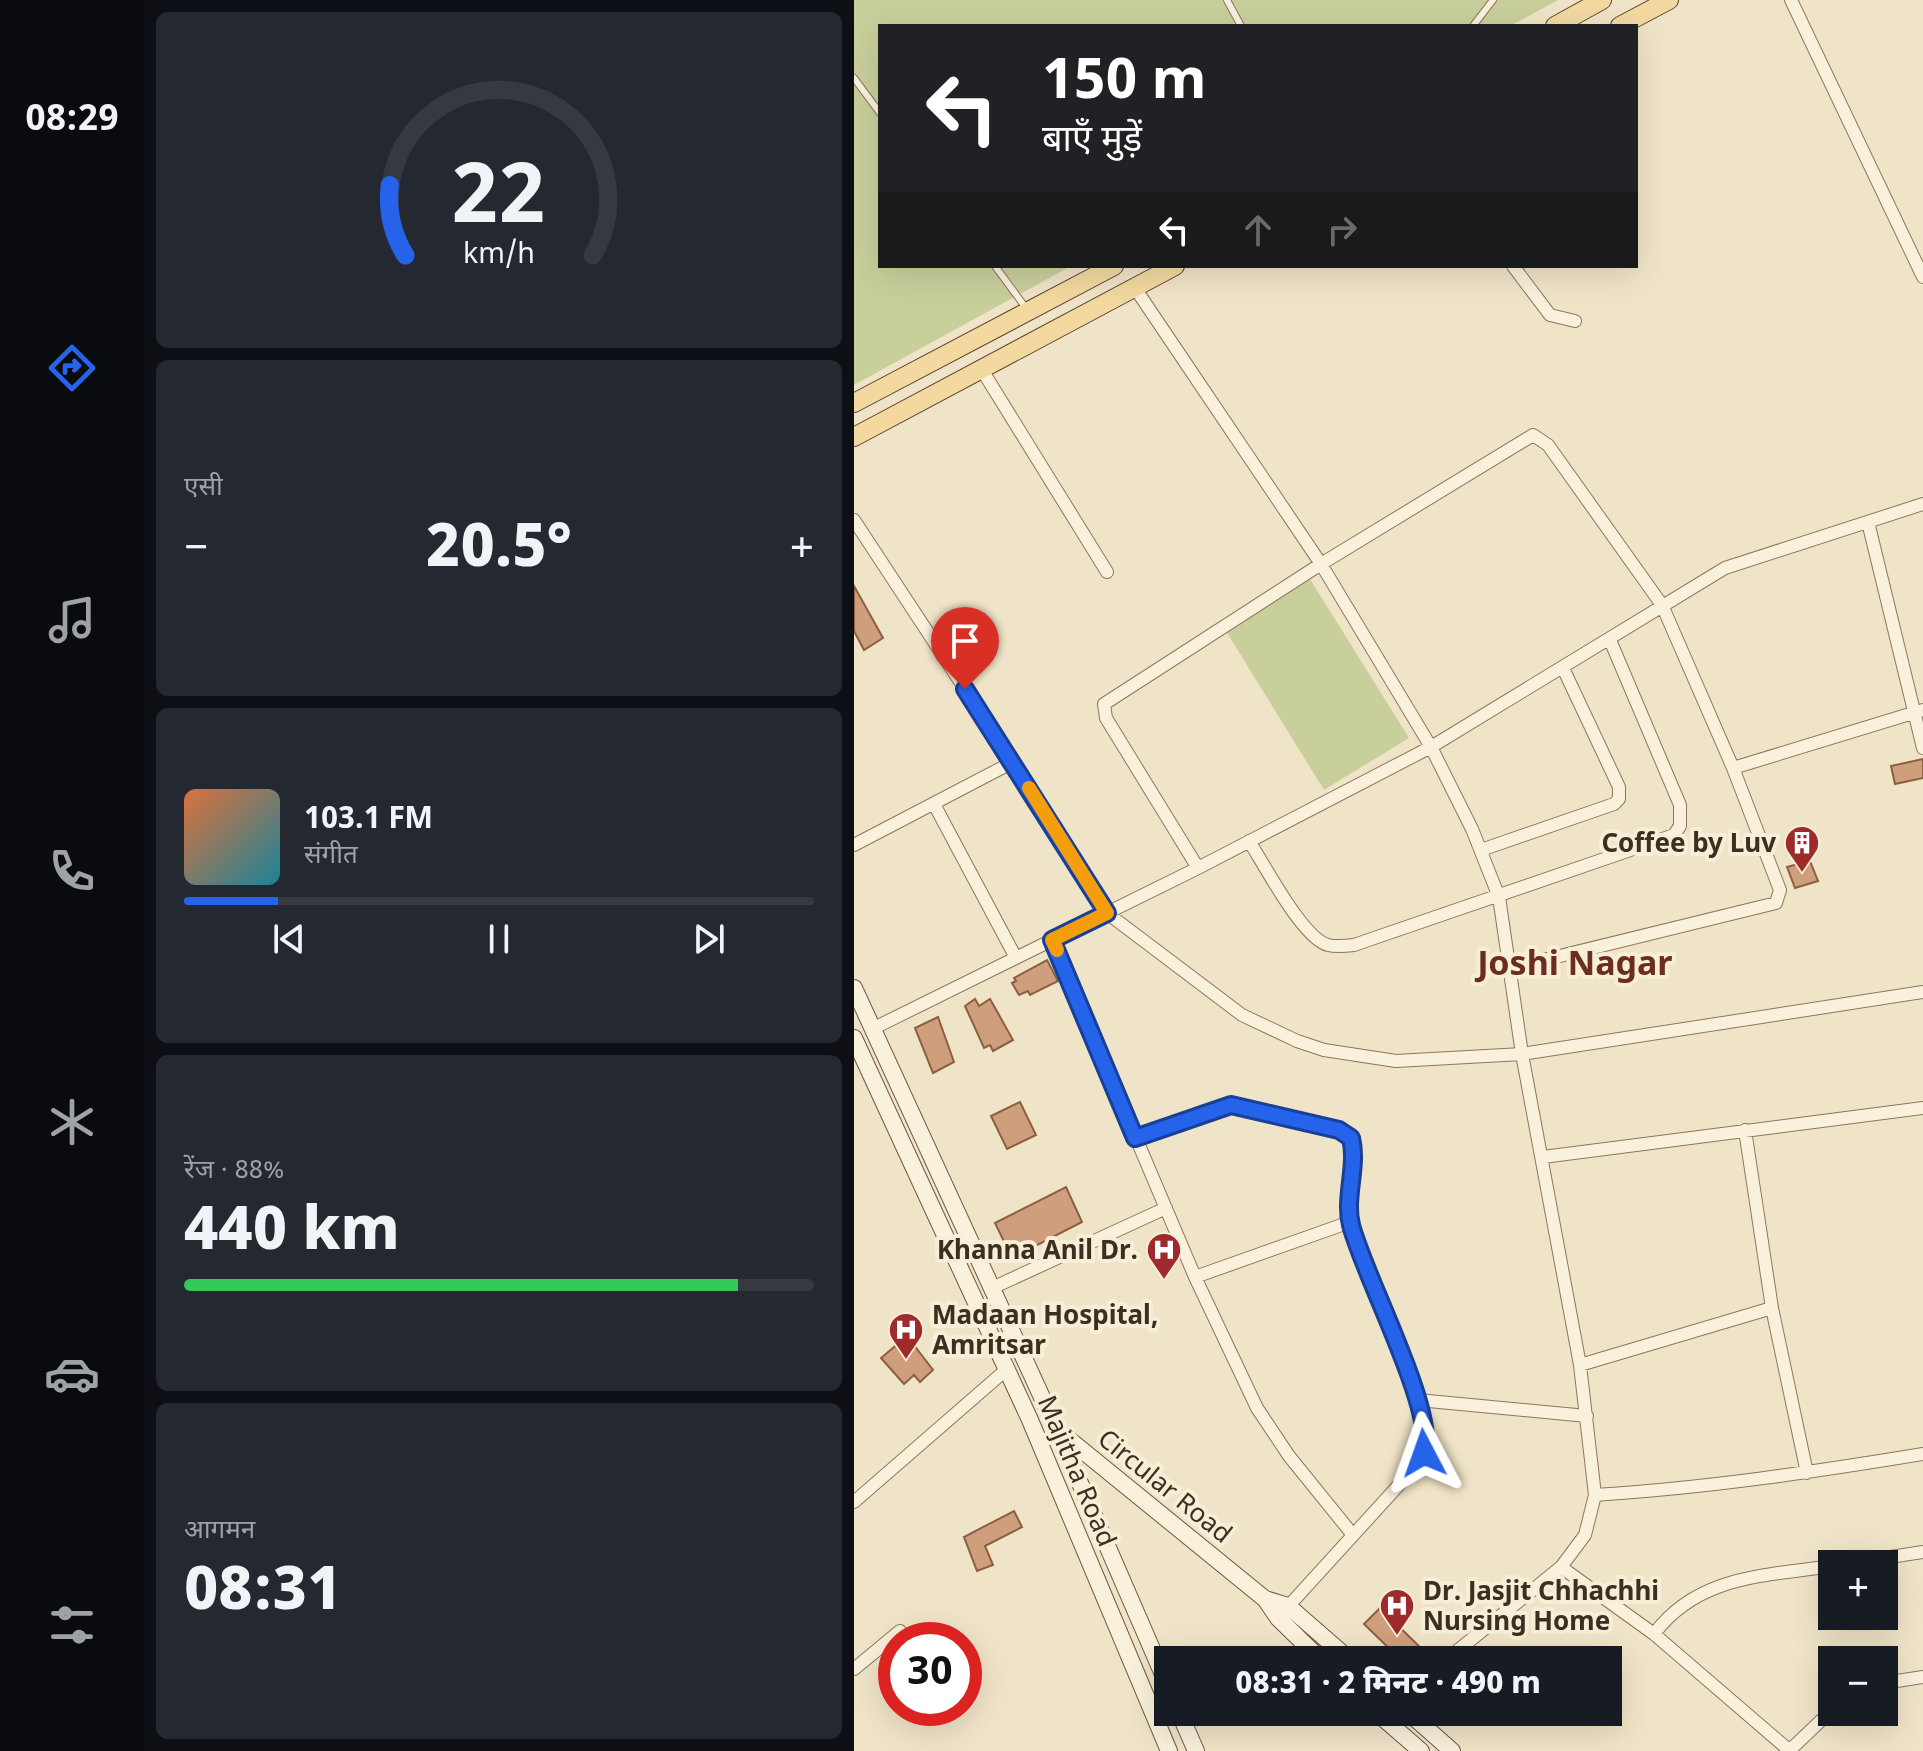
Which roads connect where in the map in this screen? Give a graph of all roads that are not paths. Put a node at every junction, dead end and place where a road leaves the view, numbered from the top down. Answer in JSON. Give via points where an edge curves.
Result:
{"nodes":[{"id":1,"x":1227,"y":0,"type":"edge"},
{"id":2,"x":1493,"y":0,"type":"edge"},
{"id":3,"x":1602,"y":0,"type":"edge"},
{"id":4,"x":1669,"y":0,"type":"edge"},
{"id":5,"x":1791,"y":0,"type":"edge"},
{"id":6,"x":1240,"y":24,"type":"edge"},
{"id":7,"x":1475,"y":24,"type":"edge"},
{"id":8,"x":1559,"y":24,"type":"edge"},
{"id":9,"x":1624,"y":24,"type":"edge"},
{"id":10,"x":854,"y":78,"type":"edge"},
{"id":11,"x":878,"y":110,"type":"edge"},
{"id":12,"x":996,"y":268,"type":"edge"},
{"id":13,"x":1110,"y":268,"type":"edge"},
{"id":14,"x":1171,"y":268,"type":"edge"},
{"id":15,"x":1515,"y":268,"type":"edge"},
{"id":16,"x":1923,"y":277,"type":"edge"},
{"id":17,"x":1135,"y":288,"type":"junction"},
{"id":18,"x":1029,"y":312,"type":"junction"},
{"id":19,"x":1575,"y":321,"type":"dead end"},
{"id":20,"x":982,"y":370,"type":"junction"},
{"id":21,"x":854,"y":403,"type":"edge"},
{"id":22,"x":854,"y":437,"type":"edge"},
{"id":23,"x":1923,"y":504,"type":"edge"},
{"id":24,"x":854,"y":520,"type":"edge"},
{"id":25,"x":1868,"y":522,"type":"junction"},
{"id":26,"x":1321,"y":564,"type":"junction"},
{"id":27,"x":1107,"y":572,"type":"dead end"},
{"id":28,"x":1662,"y":605,"type":"junction"},
{"id":29,"x":1610,"y":640,"type":"junction"},
{"id":30,"x":1563,"y":668,"type":"junction"},
{"id":31,"x":1920,"y":711,"type":"edge"},
{"id":32,"x":1431,"y":747,"type":"junction"},
{"id":33,"x":1923,"y":748,"type":"edge"},
{"id":34,"x":1013,"y":762,"type":"junction"},
{"id":35,"x":1733,"y":768,"type":"junction"},
{"id":36,"x":934,"y":804,"type":"junction"},
{"id":37,"x":1249,"y":841,"type":"junction"},
{"id":38,"x":854,"y":845,"type":"edge"},
{"id":39,"x":1481,"y":850,"type":"junction"},
{"id":40,"x":1198,"y":868,"type":"junction"},
{"id":41,"x":1499,"y":897,"type":"junction"},
{"id":42,"x":1107,"y":913,"type":"junction"},
{"id":43,"x":1052,"y":940,"type":"junction"},
{"id":44,"x":1016,"y":958,"type":"junction"},
{"id":45,"x":1511,"y":968,"type":"junction"},
{"id":46,"x":854,"y":988,"type":"edge"},
{"id":47,"x":1923,"y":992,"type":"edge"},
{"id":48,"x":872,"y":1029,"type":"junction"},
{"id":49,"x":854,"y":1038,"type":"edge"},
{"id":50,"x":1522,"y":1054,"type":"junction"},
{"id":51,"x":859,"y":1061,"type":"edge"},
{"id":52,"x":1923,"y":1108,"type":"edge"},
{"id":53,"x":1745,"y":1130,"type":"junction"},
{"id":54,"x":1135,"y":1138,"type":"junction"},
{"id":55,"x":1543,"y":1157,"type":"junction"},
{"id":56,"x":1166,"y":1208,"type":"junction"},
{"id":57,"x":1350,"y":1222,"type":"junction"},
{"id":58,"x":1195,"y":1277,"type":"junction"},
{"id":59,"x":992,"y":1288,"type":"junction"},
{"id":60,"x":1772,"y":1308,"type":"junction"},
{"id":61,"x":1580,"y":1365,"type":"junction"},
{"id":62,"x":1007,"y":1369,"type":"junction"},
{"id":63,"x":1418,"y":1400,"type":"junction"},
{"id":64,"x":1587,"y":1416,"type":"junction"},
{"id":65,"x":1030,"y":1420,"type":"junction"},
{"id":66,"x":1057,"y":1430,"type":"junction"},
{"id":67,"x":1923,"y":1454,"type":"edge"},
{"id":68,"x":1807,"y":1473,"type":"junction"},
{"id":69,"x":1595,"y":1495,"type":"junction"},
{"id":70,"x":854,"y":1502,"type":"edge"},
{"id":71,"x":1353,"y":1535,"type":"junction"},
{"id":72,"x":1923,"y":1552,"type":"edge"},
{"id":73,"x":1898,"y":1556,"type":"edge"},
{"id":74,"x":1561,"y":1567,"type":"junction"},
{"id":75,"x":1818,"y":1568,"type":"edge"},
{"id":76,"x":1283,"y":1612,"type":"junction"},
{"id":77,"x":1654,"y":1634,"type":"junction"},
{"id":78,"x":1310,"y":1646,"type":"edge"},
{"id":79,"x":1330,"y":1646,"type":"edge"},
{"id":80,"x":1463,"y":1646,"type":"edge"},
{"id":81,"x":878,"y":1649,"type":"edge"},
{"id":82,"x":1154,"y":1654,"type":"edge"},
{"id":83,"x":854,"y":1669,"type":"edge"},
{"id":84,"x":1923,"y":1677,"type":"edge"},
{"id":85,"x":1898,"y":1681,"type":"edge"},
{"id":86,"x":1818,"y":1724,"type":"edge"},
{"id":87,"x":1185,"y":1726,"type":"edge"},
{"id":88,"x":1393,"y":1726,"type":"edge"},
{"id":89,"x":1424,"y":1726,"type":"edge"},
{"id":90,"x":1169,"y":1751,"type":"edge"},
{"id":91,"x":1196,"y":1751,"type":"edge"},
{"id":92,"x":1421,"y":1751,"type":"edge"},
{"id":93,"x":1452,"y":1751,"type":"edge"},
{"id":94,"x":1790,"y":1751,"type":"edge"}],
"edges":[{"from":1,"to":6,"type":"lane"},
{"from":2,"to":7,"type":"lane"},
{"from":3,"to":8,"type":"main road"},
{"from":4,"to":9,"type":"main road"},
{"from":5,"to":16,"type":"street"},
{"from":10,"to":11,"type":"lane"},
{"from":12,"to":18,"type":"lane"},
{"from":13,"to":18,"type":"main road"},
{"from":14,"to":17,"type":"main road"},
{"from":15,"to":19,"type":"street","via":[[1550,315]]},
{"from":17,"to":20,"type":"main road"},
{"from":17,"to":26,"type":"street"},
{"from":18,"to":21,"type":"main road"},
{"from":20,"to":22,"type":"main road"},
{"from":20,"to":27,"type":"street"},
{"from":23,"to":25,"type":"street"},
{"from":24,"to":34,"type":"street"},
{"from":25,"to":28,"type":"street","via":[[1725,568]]},
{"from":25,"to":31,"type":"street"},
{"from":26,"to":28,"type":"street","via":[[1533,435],[1548,445]]},
{"from":26,"to":32,"type":"street"},
{"from":26,"to":40,"type":"street","via":[[1102,707]]},
{"from":28,"to":29,"type":"street"},
{"from":28,"to":35,"type":"street"},
{"from":29,"to":30,"type":"street"},
{"from":29,"to":41,"type":"street","via":[[1680,805],[1680,826],[1674,835]]},
{"from":30,"to":32,"type":"street"},
{"from":30,"to":39,"type":"street","via":[[1619,787],[1619,799]]},
{"from":31,"to":33,"type":"street"},
{"from":31,"to":35,"type":"street"},
{"from":32,"to":37,"type":"street"},
{"from":32,"to":39,"type":"street"},
{"from":34,"to":36,"type":"street"},
{"from":34,"to":42,"type":"street"},
{"from":35,"to":45,"type":"street","via":[[1780,890],[1776,903]]},
{"from":36,"to":38,"type":"street"},
{"from":36,"to":44,"type":"street"},
{"from":37,"to":40,"type":"street"},
{"from":37,"to":41,"type":"street","via":[[1309,931],[1327,945],[1354,945]]},
{"from":39,"to":41,"type":"street"},
{"from":40,"to":42,"type":"street"},
{"from":41,"to":45,"type":"street"},
{"from":42,"to":43,"type":"street"},
{"from":42,"to":50,"type":"street","via":[[1242,1015],[1297,1041],[1396,1061]]},
{"from":43,"to":44,"type":"street"},
{"from":43,"to":54,"type":"street"},
{"from":44,"to":48,"type":"street"},
{"from":45,"to":50,"type":"street"},
{"from":46,"to":48,"type":"main road","name":"Majitha Road"},
{"from":47,"to":50,"type":"street"},
{"from":48,"to":59,"type":"main road","name":"Majitha Road"},
{"from":49,"to":51,"type":"main road","name":"Majitha Road"},
{"from":50,"to":55,"type":"street"},
{"from":51,"to":62,"type":"main road","name":"Majitha Road"},
{"from":52,"to":53,"type":"street"},
{"from":53,"to":55,"type":"street"},
{"from":53,"to":60,"type":"street"},
{"from":54,"to":56,"type":"street"},
{"from":54,"to":57,"type":"street","via":[[1231,1105],[1339,1130],[1353,1146]]},
{"from":55,"to":61,"type":"street"},
{"from":56,"to":58,"type":"street"},
{"from":56,"to":59,"type":"street"},
{"from":57,"to":58,"type":"street"},
{"from":57,"to":63,"type":"street"},
{"from":58,"to":71,"type":"street","via":[[1272,1434]]},
{"from":59,"to":66,"type":"main road","name":"Majitha Road"},
{"from":60,"to":61,"type":"street"},
{"from":60,"to":68,"type":"street"},
{"from":61,"to":64,"type":"street"},
{"from":62,"to":65,"type":"main road","name":"Majitha Road"},
{"from":62,"to":70,"type":"street"},
{"from":63,"to":64,"type":"street"},
{"from":63,"to":71,"type":"street","via":[[1427,1431],[1424,1453]]},
{"from":64,"to":69,"type":"street"},
{"from":65,"to":66,"type":"main road","name":"Circular Road"},
{"from":65,"to":90,"type":"main road","name":"Majitha Road"},
{"from":66,"to":76,"type":"main road","name":"Circular Road"},
{"from":66,"to":82,"type":"main road","name":"Majitha Road"},
{"from":67,"to":68,"type":"street"},
{"from":68,"to":69,"type":"street"},
{"from":69,"to":74,"type":"street","via":[[1585,1535]]},
{"from":71,"to":76,"type":"street"},
{"from":72,"to":73,"type":"street"},
{"from":74,"to":77,"type":"street"},
{"from":74,"to":80,"type":"street"},
{"from":75,"to":77,"type":"street","via":[[1712,1588],[1669,1614]]},
{"from":76,"to":78,"type":"main road","name":"Circular Road"},
{"from":76,"to":79,"type":"main road","name":"Circular Road"},
{"from":77,"to":94,"type":"street"},
{"from":81,"to":83,"type":"street"},
{"from":84,"to":85,"type":"street"},
{"from":86,"to":94,"type":"street"},
{"from":87,"to":91,"type":"main road"},
{"from":88,"to":92,"type":"main road"},
{"from":89,"to":93,"type":"main road"}]}
